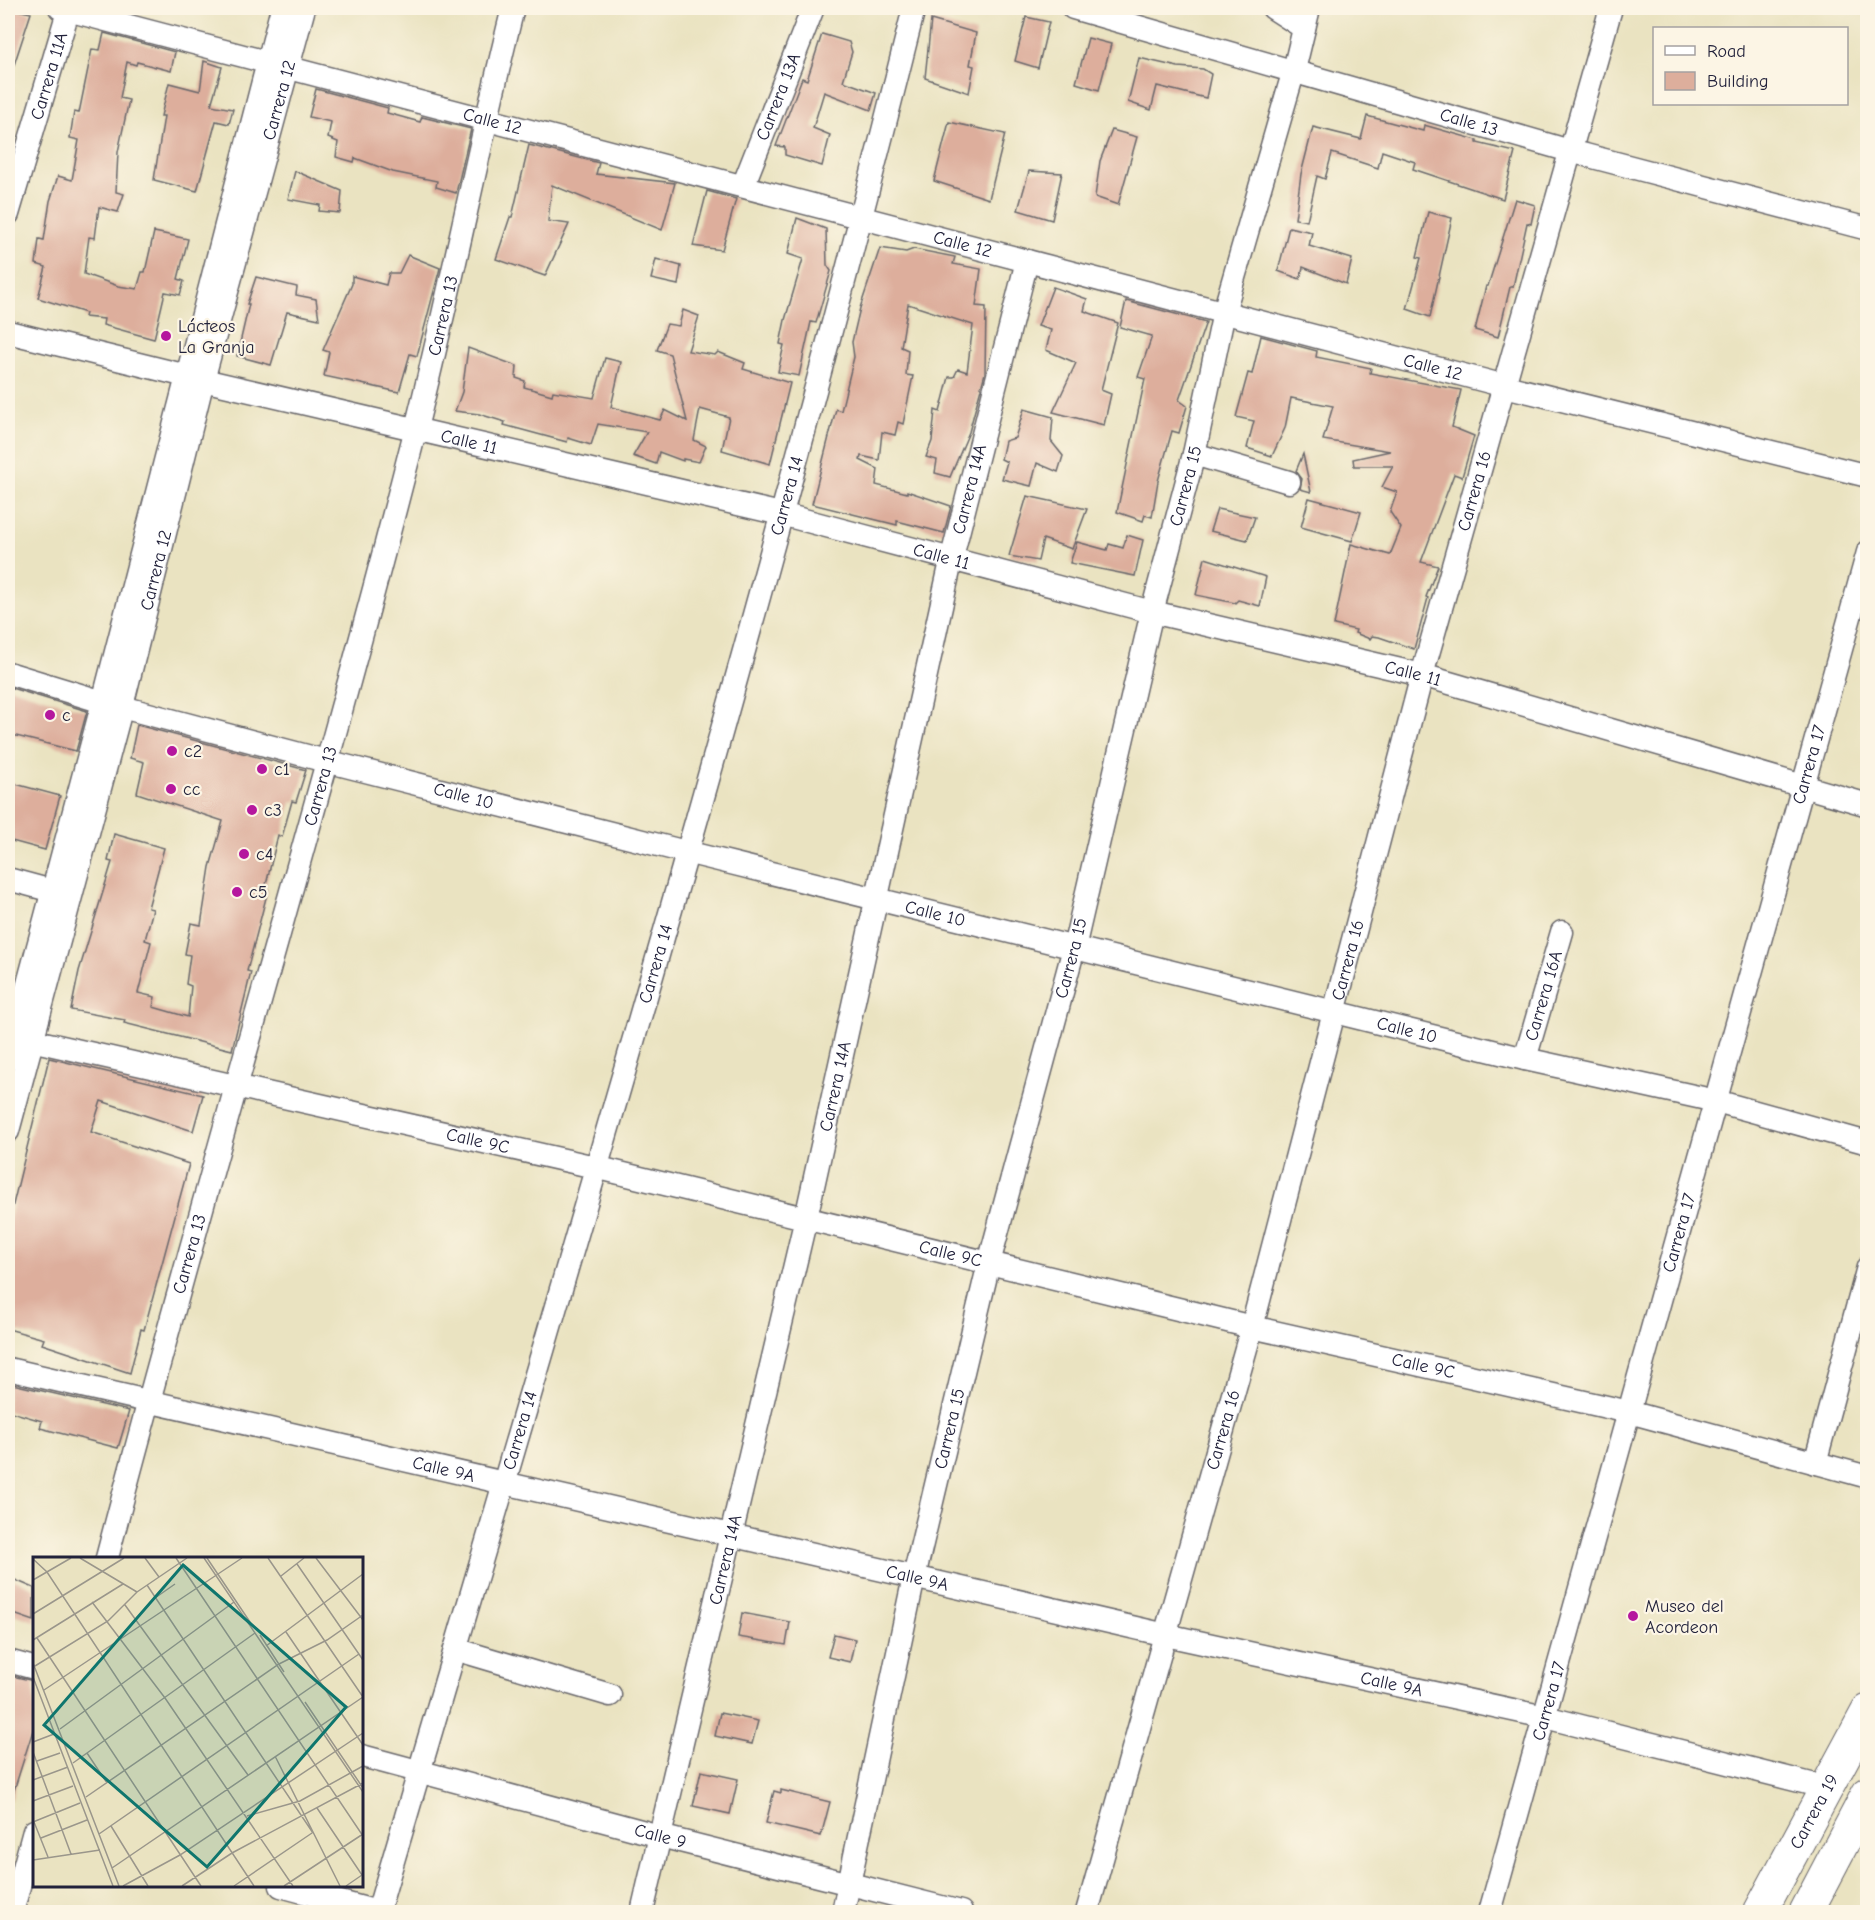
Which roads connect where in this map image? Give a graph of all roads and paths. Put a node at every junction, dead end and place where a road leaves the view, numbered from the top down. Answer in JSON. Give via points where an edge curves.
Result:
{"nodes":[{"id":1,"x":66,"y":8,"type":"edge"},
{"id":2,"x":282,"y":8,"type":"edge"},
{"id":3,"x":304,"y":8,"type":"edge"},
{"id":4,"x":513,"y":8,"type":"edge"},
{"id":5,"x":813,"y":8,"type":"edge"},
{"id":6,"x":914,"y":8,"type":"edge"},
{"id":7,"x":1073,"y":8,"type":"edge"},
{"id":8,"x":1273,"y":8,"type":"edge"},
{"id":9,"x":1611,"y":8,"type":"edge"},
{"id":10,"x":1307,"y":18,"type":"edge"},
{"id":11,"x":279,"y":64,"type":"junction"},
{"id":12,"x":1294,"y":70,"type":"junction"},
{"id":13,"x":485,"y":119,"type":"junction"},
{"id":14,"x":1570,"y":151,"type":"junction"},
{"id":15,"x":743,"y":186,"type":"junction"},
{"id":16,"x":8,"y":214,"type":"edge"},
{"id":17,"x":862,"y":217,"type":"junction"},
{"id":18,"x":1868,"y":229,"type":"edge"},
{"id":19,"x":1027,"y":261,"type":"junction"},
{"id":20,"x":1224,"y":312,"type":"junction"},
{"id":21,"x":8,"y":332,"type":"edge"},
{"id":22,"x":195,"y":378,"type":"junction"},
{"id":23,"x":1505,"y":386,"type":"junction"},
{"id":24,"x":416,"y":429,"type":"junction"},
{"id":25,"x":1194,"y":454,"type":"junction"},
{"id":26,"x":1868,"y":476,"type":"edge"},
{"id":27,"x":1289,"y":482,"type":"dead end"},
{"id":28,"x":781,"y":514,"type":"junction"},
{"id":29,"x":1868,"y":552,"type":"edge"},
{"id":30,"x":952,"y":557,"type":"junction"},
{"id":31,"x":1152,"y":612,"type":"junction"},
{"id":32,"x":8,"y":673,"type":"edge"},
{"id":33,"x":1422,"y":675,"type":"junction"},
{"id":34,"x":112,"y":704,"type":"junction"},
{"id":35,"x":326,"y":760,"type":"junction"},
{"id":36,"x":1802,"y":788,"type":"junction"},
{"id":37,"x":1868,"y":805,"type":"edge"},
{"id":38,"x":686,"y":852,"type":"junction"},
{"id":39,"x":8,"y":879,"type":"edge"},
{"id":40,"x":62,"y":894,"type":"junction"},
{"id":41,"x":878,"y":899,"type":"junction"},
{"id":42,"x":1562,"y":932,"type":"dead end"},
{"id":43,"x":1074,"y":948,"type":"junction"},
{"id":44,"x":1336,"y":1013,"type":"junction"},
{"id":45,"x":31,"y":1040,"type":"junction"},
{"id":46,"x":8,"y":1059,"type":"edge"},
{"id":47,"x":1525,"y":1059,"type":"junction"},
{"id":48,"x":237,"y":1086,"type":"junction"},
{"id":49,"x":1716,"y":1101,"type":"junction"},
{"id":50,"x":8,"y":1131,"type":"edge"},
{"id":51,"x":1868,"y":1143,"type":"edge"},
{"id":52,"x":595,"y":1167,"type":"junction"},
{"id":53,"x":806,"y":1218,"type":"junction"},
{"id":54,"x":989,"y":1263,"type":"junction"},
{"id":55,"x":1868,"y":1267,"type":"edge"},
{"id":56,"x":1252,"y":1327,"type":"junction"},
{"id":57,"x":8,"y":1369,"type":"edge"},
{"id":58,"x":148,"y":1402,"type":"junction"},
{"id":59,"x":1629,"y":1412,"type":"junction"},
{"id":60,"x":1815,"y":1463,"type":"junction"},
{"id":61,"x":1868,"y":1477,"type":"edge"},
{"id":62,"x":503,"y":1484,"type":"junction"},
{"id":63,"x":730,"y":1535,"type":"junction"},
{"id":64,"x":107,"y":1557,"type":"edge"},
{"id":65,"x":914,"y":1577,"type":"junction"},
{"id":66,"x":1166,"y":1635,"type":"junction"},
{"id":67,"x":455,"y":1648,"type":"junction"},
{"id":68,"x":8,"y":1661,"type":"edge"},
{"id":69,"x":33,"y":1668,"type":"edge"},
{"id":70,"x":610,"y":1695,"type":"dead end"},
{"id":71,"x":1868,"y":1711,"type":"edge"},
{"id":72,"x":1545,"y":1717,"type":"junction"},
{"id":73,"x":363,"y":1756,"type":"edge"},
{"id":74,"x":419,"y":1771,"type":"junction"},
{"id":75,"x":1827,"y":1788,"type":"junction"},
{"id":76,"x":1868,"y":1794,"type":"edge"},
{"id":77,"x":33,"y":1835,"type":"edge"},
{"id":78,"x":660,"y":1836,"type":"junction"},
{"id":79,"x":849,"y":1883,"type":"junction"},
{"id":80,"x":285,"y":1887,"type":"edge"},
{"id":81,"x":12,"y":1912,"type":"edge"},
{"id":82,"x":378,"y":1912,"type":"edge"},
{"id":83,"x":642,"y":1912,"type":"edge"},
{"id":84,"x":843,"y":1912,"type":"edge"},
{"id":85,"x":961,"y":1912,"type":"edge"},
{"id":86,"x":1087,"y":1912,"type":"edge"},
{"id":87,"x":1490,"y":1912,"type":"edge"},
{"id":88,"x":1760,"y":1912,"type":"edge"},
{"id":89,"x":1806,"y":1912,"type":"edge"}],
"edges":[{"from":1,"to":11,"type":"street","name":"Calle 12"},
{"from":1,"to":16,"type":"street","name":"Carrera 11A"},
{"from":2,"to":11,"type":"street","name":"Carrera 12"},
{"from":3,"to":11,"type":"street","name":"Carrera 12"},
{"from":4,"to":13,"type":"street","name":"Carrera 13"},
{"from":5,"to":15,"type":"street","name":"Carrera 13A"},
{"from":6,"to":17,"type":"street","name":"Carrera 14"},
{"from":7,"to":12,"type":"street","name":"Calle 13"},
{"from":8,"to":10,"type":"street"},
{"from":9,"to":14,"type":"street","name":"Carrera 16"},
{"from":10,"to":12,"type":"street","name":"Carrera 15"},
{"from":11,"to":13,"type":"street","name":"Calle 12"},
{"from":11,"to":22,"type":"street","name":"Carrera 12"},
{"from":12,"to":14,"type":"street","name":"Calle 13"},
{"from":12,"to":20,"type":"street","name":"Carrera 15"},
{"from":13,"to":15,"type":"street","name":"Calle 12"},
{"from":13,"to":24,"type":"street","name":"Carrera 13"},
{"from":14,"to":18,"type":"street","name":"Calle 13"},
{"from":14,"to":23,"type":"street","name":"Carrera 16"},
{"from":15,"to":17,"type":"street","name":"Calle 12"},
{"from":17,"to":19,"type":"street","name":"Calle 12"},
{"from":17,"to":28,"type":"street","name":"Carrera 14"},
{"from":19,"to":20,"type":"street","name":"Calle 12"},
{"from":19,"to":30,"type":"street","name":"Carrera 14A"},
{"from":20,"to":23,"type":"street","name":"Calle 12"},
{"from":20,"to":25,"type":"street","name":"Carrera 15"},
{"from":21,"to":22,"type":"street","name":"Calle 11"},
{"from":22,"to":24,"type":"street","name":"Calle 11"},
{"from":22,"to":34,"type":"street","name":"Carrera 12"},
{"from":23,"to":26,"type":"street","name":"Calle 12"},
{"from":23,"to":33,"type":"street","name":"Carrera 16"},
{"from":24,"to":28,"type":"street","name":"Calle 11"},
{"from":24,"to":35,"type":"street","name":"Carrera 13"},
{"from":25,"to":27,"type":"street"},
{"from":25,"to":31,"type":"street","name":"Carrera 15"},
{"from":28,"to":30,"type":"street","name":"Calle 11"},
{"from":28,"to":38,"type":"street","name":"Carrera 14"},
{"from":29,"to":36,"type":"street","name":"Carrera 17"},
{"from":30,"to":31,"type":"street","name":"Calle 11"},
{"from":30,"to":41,"type":"street","name":"Carrera 14A"},
{"from":31,"to":33,"type":"street","name":"Calle 11"},
{"from":31,"to":43,"type":"street","name":"Carrera 15"},
{"from":32,"to":34,"type":"street","name":"Calle 10"},
{"from":33,"to":36,"type":"street","name":"Calle 11"},
{"from":33,"to":44,"type":"street","name":"Carrera 16"},
{"from":34,"to":35,"type":"street","name":"Calle 10"},
{"from":34,"to":40,"type":"street","name":"Carrera 12"},
{"from":35,"to":38,"type":"street","name":"Calle 10"},
{"from":35,"to":48,"type":"street","name":"Carrera 13"},
{"from":36,"to":37,"type":"street","name":"Calle 11"},
{"from":36,"to":49,"type":"street","name":"Carrera 17"},
{"from":38,"to":41,"type":"street","name":"Calle 10"},
{"from":38,"to":52,"type":"street","name":"Carrera 14"},
{"from":39,"to":40,"type":"street"},
{"from":40,"to":45,"type":"street","name":"Carrera 12"},
{"from":40,"to":46,"type":"street","name":"Carrera 12"},
{"from":41,"to":43,"type":"street","name":"Calle 10"},
{"from":41,"to":53,"type":"street","name":"Carrera 14A"},
{"from":42,"to":47,"type":"street","name":"Carrera 16A"},
{"from":43,"to":44,"type":"street","name":"Calle 10"},
{"from":43,"to":54,"type":"street","name":"Carrera 15"},
{"from":44,"to":47,"type":"street","name":"Calle 10"},
{"from":44,"to":56,"type":"street","name":"Carrera 16"},
{"from":45,"to":48,"type":"street","name":"Calle 9C"},
{"from":45,"to":50,"type":"street","name":"Carrera 12"},
{"from":47,"to":49,"type":"street","name":"Calle 10"},
{"from":48,"to":52,"type":"street","name":"Calle 9C"},
{"from":48,"to":58,"type":"street","name":"Carrera 13"},
{"from":49,"to":51,"type":"street","name":"Calle 10"},
{"from":49,"to":59,"type":"street","name":"Carrera 17"},
{"from":52,"to":53,"type":"street","name":"Calle 9C"},
{"from":52,"to":62,"type":"street","name":"Carrera 14"},
{"from":53,"to":54,"type":"street","name":"Calle 9C"},
{"from":53,"to":63,"type":"street","name":"Carrera 14A"},
{"from":54,"to":56,"type":"street","name":"Calle 9C"},
{"from":54,"to":65,"type":"street","name":"Carrera 15"},
{"from":55,"to":60,"type":"street"},
{"from":56,"to":59,"type":"street","name":"Calle 9C"},
{"from":56,"to":66,"type":"street","name":"Carrera 16"},
{"from":57,"to":58,"type":"street","name":"Calle 9A"},
{"from":58,"to":62,"type":"street","name":"Calle 9A"},
{"from":58,"to":64,"type":"street","name":"Carrera 13"},
{"from":59,"to":60,"type":"street","name":"Calle 9C"},
{"from":59,"to":72,"type":"street","name":"Carrera 17"},
{"from":60,"to":61,"type":"street","name":"Calle 9C"},
{"from":62,"to":63,"type":"street","name":"Calle 9A"},
{"from":62,"to":67,"type":"street","name":"Carrera 14"},
{"from":63,"to":65,"type":"street","name":"Calle 9A"},
{"from":63,"to":78,"type":"street","name":"Carrera 14A"},
{"from":65,"to":66,"type":"street","name":"Calle 9A"},
{"from":65,"to":79,"type":"street","name":"Carrera 15"},
{"from":66,"to":72,"type":"street","name":"Calle 9A"},
{"from":66,"to":86,"type":"street","name":"Carrera 16"},
{"from":67,"to":70,"type":"street"},
{"from":67,"to":74,"type":"street","name":"Carrera 14"},
{"from":68,"to":69,"type":"street"},
{"from":71,"to":75,"type":"highway","name":"Carrera 19"},
{"from":72,"to":75,"type":"street","name":"Calle 9A"},
{"from":72,"to":87,"type":"street","name":"Carrera 17"},
{"from":73,"to":74,"type":"street","name":"Calle 9"},
{"from":74,"to":78,"type":"street","name":"Calle 9"},
{"from":74,"to":82,"type":"street","name":"Carrera 14"},
{"from":75,"to":88,"type":"highway","name":"Carrera 19"},
{"from":76,"to":89,"type":"highway"},
{"from":77,"to":81,"type":"street"},
{"from":78,"to":79,"type":"street","name":"Calle 9"},
{"from":78,"to":83,"type":"street","name":"Carrera 14A"},
{"from":79,"to":84,"type":"street","name":"Carrera 15"},
{"from":79,"to":85,"type":"street","name":"Calle 9"},
{"from":80,"to":82,"type":"street"}]}
